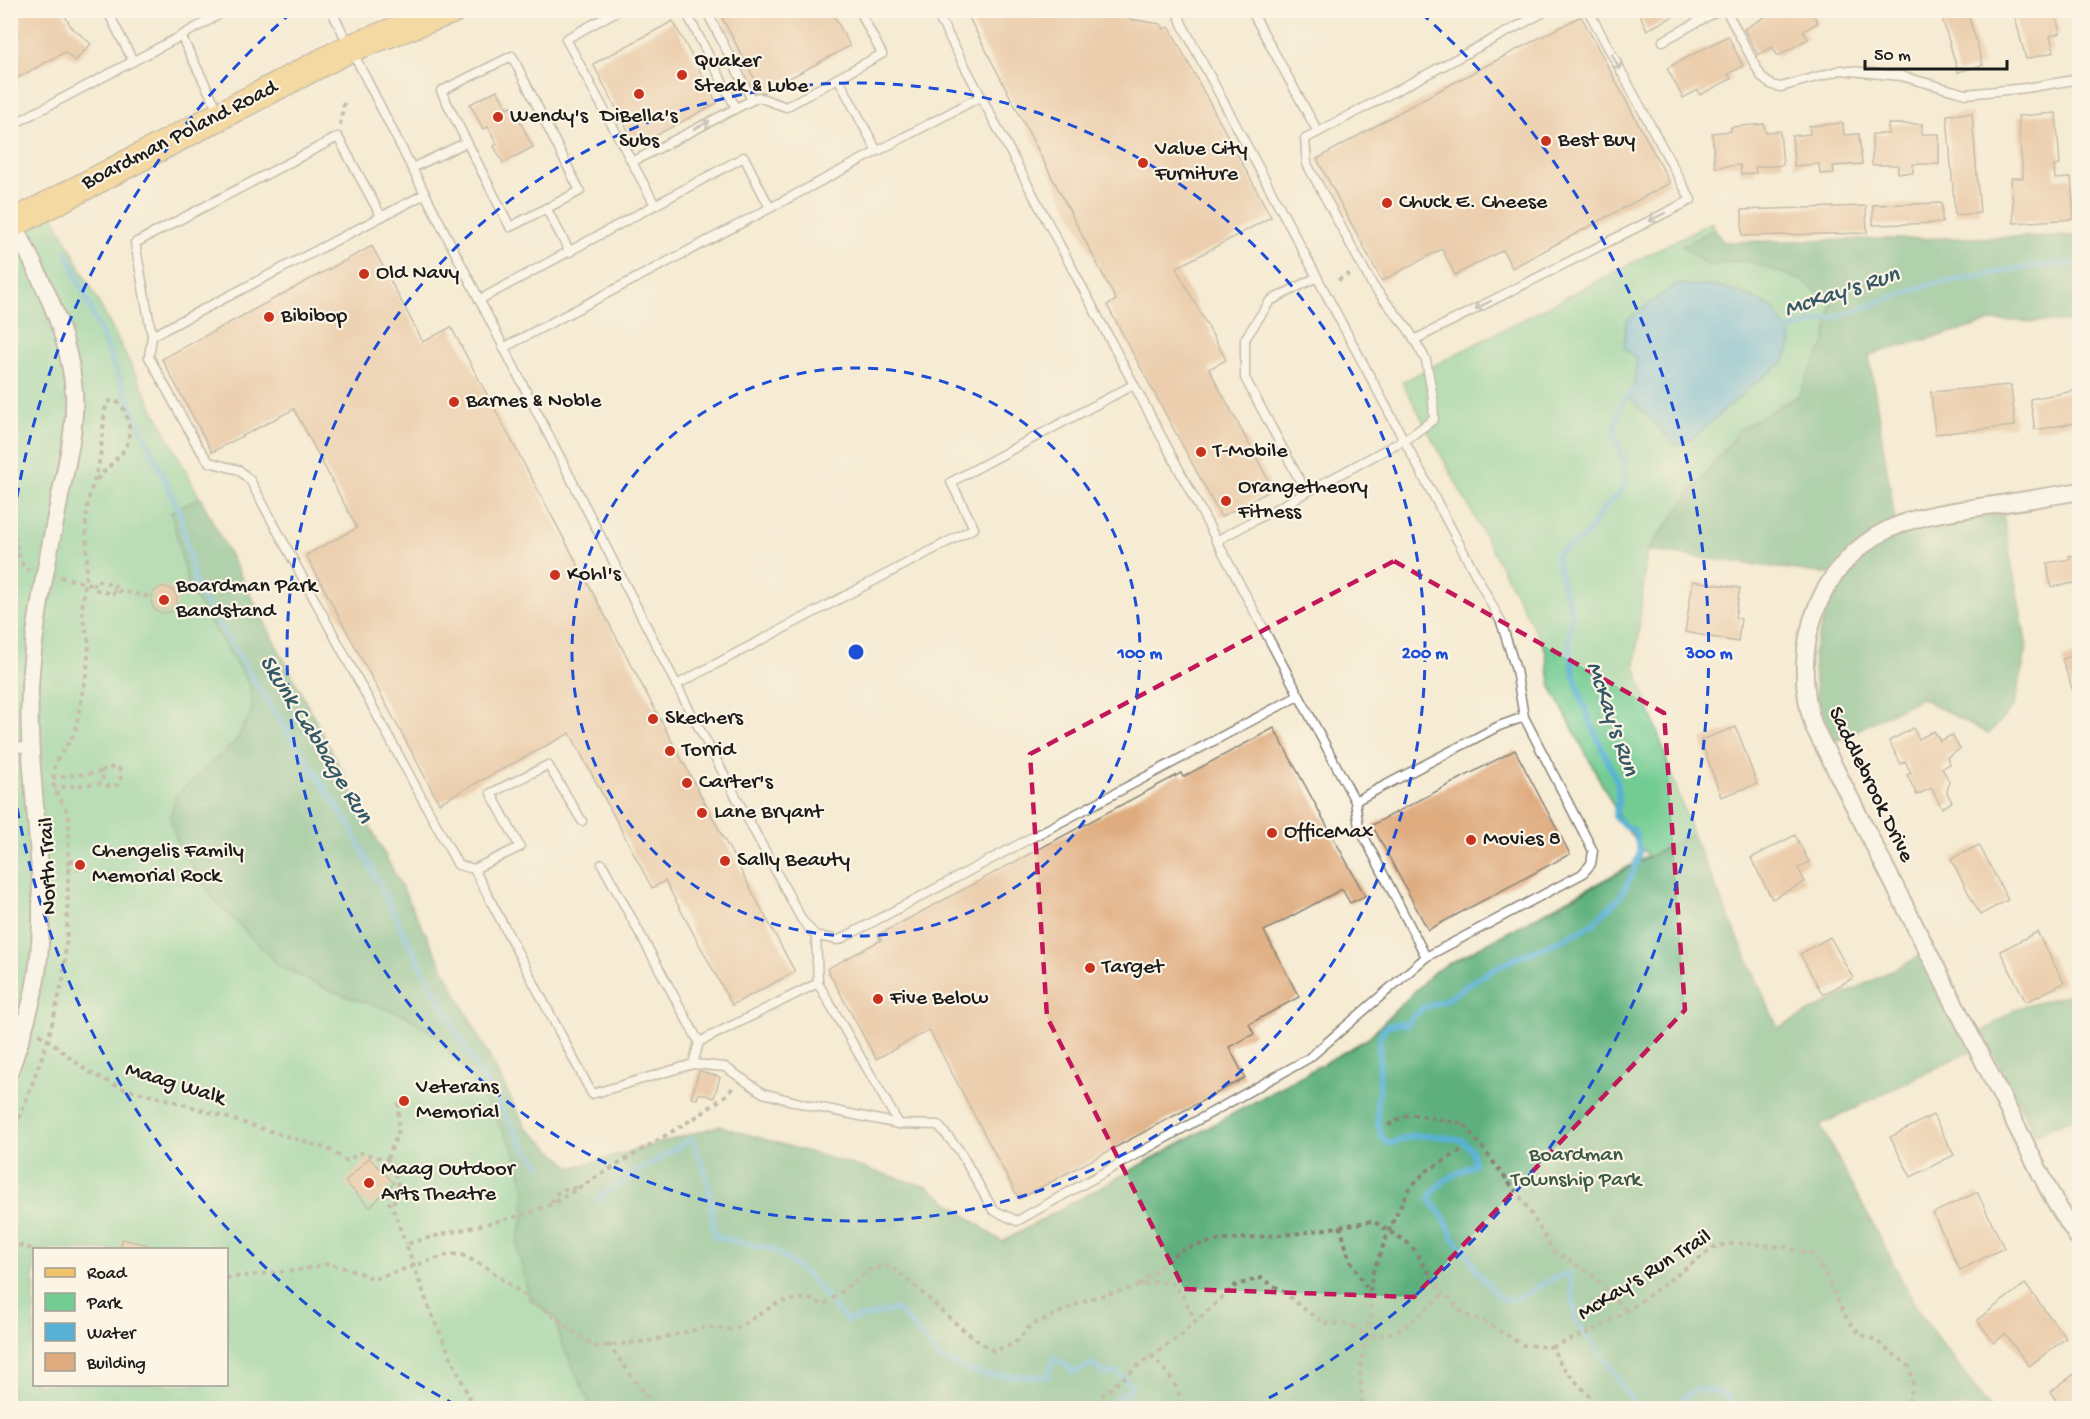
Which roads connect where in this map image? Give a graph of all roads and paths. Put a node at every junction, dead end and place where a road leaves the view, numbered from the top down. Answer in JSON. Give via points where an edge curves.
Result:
{"nodes":[{"id":1,"x":107,"y":10,"type":"edge"},
{"id":2,"x":227,"y":10,"type":"edge"},
{"id":3,"x":331,"y":10,"type":"edge"},
{"id":4,"x":401,"y":10,"type":"edge"},
{"id":5,"x":452,"y":10,"type":"edge"},
{"id":6,"x":619,"y":10,"type":"edge"},
{"id":7,"x":685,"y":10,"type":"edge"},
{"id":8,"x":706,"y":10,"type":"edge"},
{"id":9,"x":859,"y":10,"type":"edge"},
{"id":10,"x":935,"y":10,"type":"edge"},
{"id":11,"x":1177,"y":10,"type":"edge"},
{"id":12,"x":1251,"y":10,"type":"edge"},
{"id":13,"x":1548,"y":10,"type":"edge"},
{"id":14,"x":1588,"y":10,"type":"edge"},
{"id":15,"x":1719,"y":10,"type":"edge"},
{"id":16,"x":1726,"y":10,"type":"edge"},
{"id":17,"x":181,"y":36,"type":"junction"},
{"id":18,"x":1663,"y":40,"type":"dead end"},
{"id":19,"x":350,"y":48,"type":"junction"},
{"id":20,"x":133,"y":61,"type":"junction"},
{"id":21,"x":838,"y":78,"type":"junction"},
{"id":22,"x":2079,"y":79,"type":"edge"},
{"id":23,"x":980,"y":97,"type":"junction"},
{"id":24,"x":752,"y":100,"type":"junction"},
{"id":25,"x":344,"y":102,"type":"dead end"},
{"id":26,"x":736,"y":108,"type":"junction"},
{"id":27,"x":221,"y":116,"type":"junction"},
{"id":28,"x":10,"y":126,"type":"edge"},
{"id":29,"x":1318,"y":132,"type":"junction"},
{"id":30,"x":338,"y":137,"type":"junction"},
{"id":31,"x":467,"y":142,"type":"junction"},
{"id":32,"x":877,"y":151,"type":"junction"},
{"id":33,"x":632,"y":162,"type":"junction"},
{"id":34,"x":412,"y":168,"type":"junction"},
{"id":35,"x":425,"y":194,"type":"junction"},
{"id":36,"x":655,"y":205,"type":"junction"},
{"id":37,"x":546,"y":208,"type":"junction"},
{"id":38,"x":770,"y":208,"type":"junction"},
{"id":39,"x":381,"y":216,"type":"junction"},
{"id":40,"x":12,"y":224,"type":"edge"},
{"id":41,"x":570,"y":252,"type":"junction"},
{"id":42,"x":1354,"y":271,"type":"dead end"},
{"id":43,"x":1317,"y":278,"type":"junction"},
{"id":44,"x":1338,"y":280,"type":"dead end"},
{"id":45,"x":479,"y":300,"type":"junction"},
{"id":46,"x":153,"y":336,"type":"junction"},
{"id":47,"x":1414,"y":340,"type":"junction"},
{"id":48,"x":503,"y":348,"type":"junction"},
{"id":49,"x":1133,"y":385,"type":"junction"},
{"id":50,"x":1404,"y":440,"type":"junction"},
{"id":51,"x":94,"y":483,"type":"junction"},
{"id":52,"x":2079,"y":491,"type":"edge"},
{"id":53,"x":1306,"y":492,"type":"junction"},
{"id":54,"x":10,"y":509,"type":"edge"},
{"id":55,"x":1216,"y":540,"type":"junction"},
{"id":56,"x":35,"y":571,"type":"dead end"},
{"id":57,"x":57,"y":576,"type":"dead end"},
{"id":58,"x":86,"y":584,"type":"junction"},
{"id":59,"x":94,"y":585,"type":"junction"},
{"id":60,"x":114,"y":590,"type":"junction"},
{"id":61,"x":151,"y":597,"type":"dead end"},
{"id":62,"x":676,"y":685,"type":"junction"},
{"id":63,"x":1298,"y":696,"type":"junction"},
{"id":64,"x":1524,"y":717,"type":"junction"},
{"id":65,"x":10,"y":746,"type":"edge"},
{"id":66,"x":31,"y":749,"type":"junction"},
{"id":67,"x":102,"y":772,"type":"junction"},
{"id":68,"x":79,"y":775,"type":"junction"},
{"id":69,"x":52,"y":778,"type":"junction"},
{"id":70,"x":103,"y":783,"type":"junction"},
{"id":71,"x":79,"y":785,"type":"junction"},
{"id":72,"x":54,"y":788,"type":"junction"},
{"id":73,"x":1355,"y":801,"type":"junction"},
{"id":74,"x":582,"y":821,"type":"dead end"},
{"id":75,"x":68,"y":861,"type":"junction"},
{"id":76,"x":602,"y":864,"type":"dead end"},
{"id":77,"x":474,"y":869,"type":"junction"},
{"id":78,"x":67,"y":870,"type":"junction"},
{"id":79,"x":816,"y":936,"type":"junction"},
{"id":80,"x":1426,"y":957,"type":"junction"},
{"id":81,"x":818,"y":983,"type":"junction"},
{"id":82,"x":17,"y":1028,"type":"edge"},
{"id":83,"x":48,"y":1040,"type":"junction"},
{"id":84,"x":699,"y":1042,"type":"junction"},
{"id":85,"x":693,"y":1064,"type":"junction"},
{"id":86,"x":10,"y":1070,"type":"edge"},
{"id":87,"x":741,"y":1077,"type":"junction"},
{"id":88,"x":399,"y":1101,"type":"dead end"},
{"id":89,"x":899,"y":1124,"type":"junction"},
{"id":90,"x":1388,"y":1125,"type":"dead end"},
{"id":91,"x":10,"y":1144,"type":"edge"},
{"id":92,"x":1461,"y":1151,"type":"dead end"},
{"id":93,"x":387,"y":1159,"type":"junction"},
{"id":94,"x":591,"y":1182,"type":"junction"},
{"id":95,"x":382,"y":1195,"type":"dead end"},
{"id":96,"x":552,"y":1204,"type":"junction"},
{"id":97,"x":392,"y":1206,"type":"junction"},
{"id":98,"x":1340,"y":1226,"type":"junction"},
{"id":99,"x":1389,"y":1231,"type":"junction"},
{"id":100,"x":10,"y":1242,"type":"edge"},
{"id":101,"x":2079,"y":1242,"type":"edge"},
{"id":102,"x":406,"y":1244,"type":"junction"},
{"id":103,"x":33,"y":1249,"type":"edge"},
{"id":104,"x":413,"y":1266,"type":"junction"},
{"id":105,"x":228,"y":1278,"type":"edge"},
{"id":106,"x":1138,"y":1285,"type":"junction"},
{"id":107,"x":1370,"y":1293,"type":"junction"},
{"id":108,"x":1443,"y":1295,"type":"junction"},
{"id":109,"x":1626,"y":1311,"type":"junction"},
{"id":110,"x":1195,"y":1320,"type":"junction"},
{"id":111,"x":1366,"y":1336,"type":"junction"},
{"id":112,"x":608,"y":1344,"type":"junction"},
{"id":113,"x":1552,"y":1347,"type":"junction"},
{"id":114,"x":1151,"y":1356,"type":"junction"},
{"id":115,"x":1090,"y":1407,"type":"edge"},
{"id":116,"x":474,"y":1408,"type":"edge"},
{"id":117,"x":655,"y":1408,"type":"edge"},
{"id":118,"x":1182,"y":1408,"type":"edge"},
{"id":119,"x":1362,"y":1408,"type":"edge"},
{"id":120,"x":1600,"y":1408,"type":"edge"},
{"id":121,"x":1908,"y":1408,"type":"edge"}],
"edges":[{"from":1,"to":20,"type":"lane"},
{"from":2,"to":17,"type":"lane"},
{"from":3,"to":19,"type":"lane"},
{"from":4,"to":19,"type":"main road","name":"Boardman Poland Road"},
{"from":5,"to":19,"type":"main road","name":"Boardman Poland Road"},
{"from":6,"to":33,"type":"lane","via":[[566,39]]},
{"from":7,"to":26,"type":"lane"},
{"from":8,"to":24,"type":"lane"},
{"from":9,"to":21,"type":"lane","via":[[882,54]]},
{"from":10,"to":23,"type":"lane"},
{"from":11,"to":43,"type":"lane"},
{"from":12,"to":29,"type":"lane"},
{"from":13,"to":29,"type":"lane"},
{"from":14,"to":47,"type":"lane","one_way":true,"via":[[1691,200]]},
{"from":15,"to":18,"type":"lane"},
{"from":16,"to":22,"type":"lane","via":[[1761,76],[1773,86],[1841,70],[1901,76],[1966,94]]},
{"from":17,"to":20,"type":"lane"},
{"from":17,"to":27,"type":"lane"},
{"from":19,"to":27,"type":"main road","name":"Boardman Poland Road"},
{"from":19,"to":34,"type":"lane"},
{"from":20,"to":28,"type":"lane"},
{"from":21,"to":24,"type":"lane","via":[[786,107],[758,96]]},
{"from":21,"to":32,"type":"lane"},
{"from":23,"to":32,"type":"lane"},
{"from":23,"to":49,"type":"lane"},
{"from":24,"to":26,"type":"lane"},
{"from":25,"to":30,"type":"path"},
{"from":33,"to":26,"type":"lane","one_way":true},
{"from":27,"to":40,"type":"main road","name":"Boardman Poland Road"},
{"from":29,"to":47,"type":"lane","via":[[1305,139],[1307,164],[1373,286]]},
{"from":30,"to":39,"type":"lane"},
{"from":30,"to":46,"type":"lane","via":[[135,243]]},
{"from":31,"to":34,"type":"lane"},
{"from":31,"to":37,"type":"lane","via":[[510,226]]},
{"from":31,"to":37,"type":"lane","via":[[441,91],[512,56],[580,191]]},
{"from":32,"to":38,"type":"lane"},
{"from":33,"to":36,"type":"lane"},
{"from":34,"to":35,"type":"lane"},
{"from":35,"to":39,"type":"lane"},
{"from":35,"to":45,"type":"lane"},
{"from":36,"to":38,"type":"lane","via":[[744,157]]},
{"from":36,"to":41,"type":"lane"},
{"from":37,"to":41,"type":"lane"},
{"from":38,"to":48,"type":"lane"},
{"from":39,"to":46,"type":"lane"},
{"from":40,"to":66,"type":"street","via":[[48,294],[74,392],[68,454],[36,629],[31,672]]},
{"from":41,"to":45,"type":"lane"},
{"from":42,"to":44,"type":"path"},
{"from":43,"to":50,"type":"lane"},
{"from":43,"to":53,"type":"lane","via":[[1270,301],[1245,339],[1245,378]]},
{"from":45,"to":48,"type":"lane"},
{"from":46,"to":77,"type":"lane","via":[[149,357],[196,445],[210,462],[239,470],[250,480],[458,865]]},
{"from":47,"to":50,"type":"lane","via":[[1426,360],[1434,419]]},
{"from":48,"to":62,"type":"lane"},
{"from":49,"to":55,"type":"lane"},
{"from":49,"to":62,"type":"lane","via":[[951,482],[974,528]]},
{"from":50,"to":53,"type":"lane"},
{"from":50,"to":64,"type":"lane","via":[[1500,622],[1516,670]]},
{"from":51,"to":51,"type":"path","via":[[127,448],[131,438],[124,409],[112,400],[105,411]]},
{"from":51,"to":58,"type":"path","via":[[86,522]]},
{"from":52,"to":101,"type":"street","name":"Saddlebrook Drive","via":[[1928,515],[1877,536],[1835,575],[1819,602],[1807,634],[1803,664],[1814,727],[2055,1202]]},
{"from":53,"to":55,"type":"lane"},
{"from":54,"to":56,"type":"path","via":[[19,559],[24,567]]},
{"from":55,"to":63,"type":"lane"},
{"from":57,"to":58,"type":"path"},
{"from":58,"to":59,"type":"path"},
{"from":58,"to":69,"type":"path","via":[[83,620],[90,652],[81,708],[75,732],[57,760]]},
{"from":59,"to":60,"type":"path","via":[[93,590],[113,594]]},
{"from":59,"to":60,"type":"path","via":[[95,580],[115,585]]},
{"from":60,"to":61,"type":"path"},
{"from":62,"to":79,"type":"lane","via":[[802,920]]},
{"from":63,"to":73,"type":"lane"},
{"from":63,"to":79,"type":"lane","via":[[839,940]]},
{"from":64,"to":73,"type":"lane","via":[[1499,726]]},
{"from":64,"to":80,"type":"lane","via":[[1593,851],[1591,864],[1582,874]]},
{"from":65,"to":66,"type":"lane"},
{"from":66,"to":82,"type":"street","via":[[39,868],[38,964]]},
{"from":67,"to":68,"type":"path"},
{"from":67,"to":70,"type":"path"},
{"from":67,"to":70,"type":"path","via":[[105,768],[120,770],[118,785]]},
{"from":68,"to":69,"type":"path"},
{"from":68,"to":71,"type":"path"},
{"from":69,"to":72,"type":"path","name":"North Trail"},
{"from":70,"to":71,"type":"path"},
{"from":71,"to":72,"type":"path"},
{"from":72,"to":75,"type":"path","name":"North Trail","via":[[68,813]]},
{"from":73,"to":80,"type":"lane","via":[[1359,827]]},
{"from":74,"to":77,"type":"lane","via":[[548,765],[492,793],[520,847]]},
{"from":75,"to":78,"type":"path","name":"North Trail"},
{"from":75,"to":78,"type":"path","via":[[82,861],[85,869]]},
{"from":76,"to":84,"type":"lane"},
{"from":77,"to":85,"type":"lane","via":[[592,1094]]},
{"from":78,"to":83,"type":"path","name":"North Trail","via":[[66,956]]},
{"from":79,"to":81,"type":"lane"},
{"from":80,"to":89,"type":"lane","via":[[1309,1058],[1017,1221],[993,1210],[959,1150],[938,1125]]},
{"from":81,"to":84,"type":"lane"},
{"from":81,"to":89,"type":"lane"},
{"from":82,"to":83,"type":"path","name":"Maag Walk"},
{"from":82,"to":86,"type":"street"},
{"from":83,"to":91,"type":"path","name":"North Trail"},
{"from":83,"to":93,"type":"path","name":"Maag Walk","via":[[87,1071],[121,1088],[328,1149],[347,1161],[360,1153]]},
{"from":84,"to":85,"type":"lane"},
{"from":85,"to":87,"type":"lane","via":[[725,1067]]},
{"from":87,"to":89,"type":"lane","via":[[763,1093]]},
{"from":87,"to":94,"type":"path","via":[[729,1093],[701,1114]]},
{"from":88,"to":93,"type":"path","via":[[398,1133]]},
{"from":90,"to":109,"type":"path","via":[[1410,1114],[1464,1124],[1524,1202],[1553,1250],[1592,1275]]},
{"from":92,"to":99,"type":"path","via":[[1425,1172],[1408,1190]]},
{"from":93,"to":97,"type":"path","via":[[399,1178]]},
{"from":94,"to":96,"type":"path"},
{"from":94,"to":96,"type":"path","via":[[563,1189]]},
{"from":95,"to":97,"type":"path"},
{"from":96,"to":102,"type":"path","via":[[524,1215]]},
{"from":97,"to":102,"type":"path"},
{"from":98,"to":99,"type":"path","via":[[1373,1221]]},
{"from":98,"to":106,"type":"path","via":[[1214,1241],[1180,1250]]},
{"from":98,"to":107,"type":"path","via":[[1349,1258]]},
{"from":99,"to":107,"type":"path","via":[[1372,1274]]},
{"from":99,"to":108,"type":"path","via":[[1411,1245]]},
{"from":100,"to":103,"type":"path"},
{"from":102,"to":104,"type":"path"},
{"from":104,"to":105,"type":"path","via":[[374,1279],[328,1264]]},
{"from":104,"to":112,"type":"path","via":[[450,1254],[462,1255],[486,1267],[595,1347]]},
{"from":104,"to":116,"type":"path"},
{"from":106,"to":110,"type":"path","via":[[1159,1281],[1174,1284]]},
{"from":106,"to":112,"type":"path","via":[[1053,1314],[1030,1326],[1014,1344],[994,1351],[956,1325],[891,1266],[871,1269],[824,1305],[807,1298],[779,1302],[734,1330],[708,1327],[648,1341]]},
{"from":107,"to":111,"type":"path","via":[[1371,1316]]},
{"from":108,"to":111,"type":"path","via":[[1412,1323],[1393,1332]]},
{"from":108,"to":113,"type":"path","via":[[1470,1317],[1523,1345]]},
{"from":109,"to":113,"type":"path","name":"McKay's Run Trail","via":[[1599,1328]]},
{"from":109,"to":121,"type":"path","name":"McKay's Run Trail","via":[[1716,1246],[1738,1243],[1812,1254],[1847,1319],[1860,1334],[1875,1340],[1910,1367],[1913,1384]]},
{"from":110,"to":111,"type":"path","via":[[1236,1285],[1261,1278],[1325,1323],[1355,1327]]},
{"from":110,"to":114,"type":"path"},
{"from":111,"to":119,"type":"path","via":[[1360,1369]]},
{"from":112,"to":117,"type":"path"},
{"from":113,"to":120,"type":"path","via":[[1561,1365]]},
{"from":114,"to":115,"type":"path"},
{"from":114,"to":118,"type":"path","via":[[1164,1368],[1180,1396]]}]}
